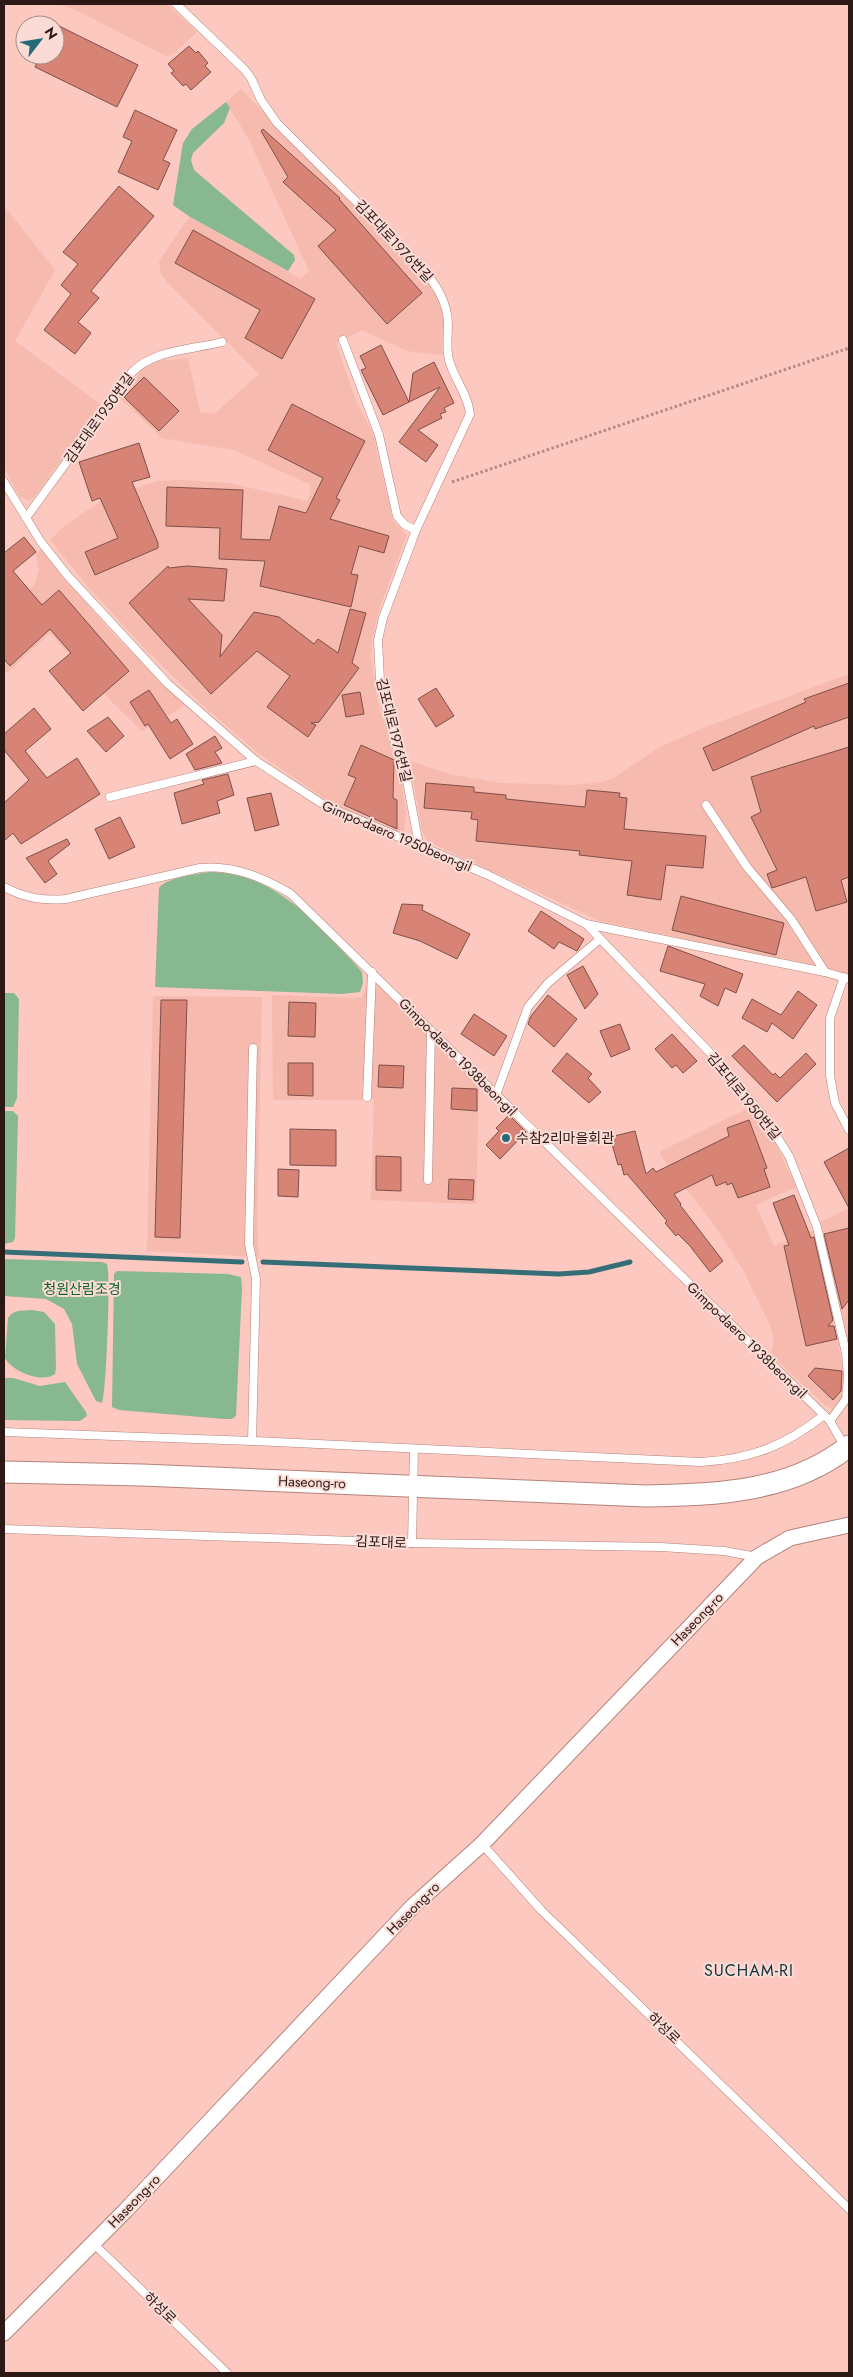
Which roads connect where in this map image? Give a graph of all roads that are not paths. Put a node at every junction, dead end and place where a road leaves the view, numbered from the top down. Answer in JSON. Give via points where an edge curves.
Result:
{"nodes":[{"id":1,"x":176,"y":4,"type":"edge"},
{"id":2,"x":343,"y":340,"type":"dead end"},
{"id":3,"x":222,"y":342,"type":"dead end"},
{"id":4,"x":4,"y":482,"type":"edge"},
{"id":5,"x":26,"y":518,"type":"junction"},
{"id":6,"x":416,"y":530,"type":"junction"},
{"id":7,"x":256,"y":761,"type":"junction"},
{"id":8,"x":110,"y":797,"type":"dead end"},
{"id":9,"x":706,"y":805,"type":"dead end"},
{"id":10,"x":419,"y":845,"type":"junction"},
{"id":11,"x":4,"y":887,"type":"edge"},
{"id":12,"x":586,"y":924,"type":"junction"},
{"id":13,"x":600,"y":939,"type":"junction"},
{"id":14,"x":372,"y":972,"type":"junction"},
{"id":15,"x":825,"y":972,"type":"junction"},
{"id":16,"x":847,"y":978,"type":"edge"},
{"id":17,"x":431,"y":1030,"type":"junction"},
{"id":18,"x":253,"y":1048,"type":"dead end"},
{"id":19,"x":496,"y":1095,"type":"junction"},
{"id":20,"x":367,"y":1097,"type":"dead end"},
{"id":21,"x":849,"y":1130,"type":"edge"},
{"id":22,"x":428,"y":1180,"type":"dead end"},
{"id":23,"x":827,"y":1418,"type":"junction"},
{"id":24,"x":4,"y":1432,"type":"edge"},
{"id":25,"x":252,"y":1441,"type":"junction"},
{"id":26,"x":414,"y":1449,"type":"junction"},
{"id":27,"x":848,"y":1453,"type":"edge"},
{"id":28,"x":4,"y":1472,"type":"edge"},
{"id":29,"x":4,"y":1484,"type":"edge"},
{"id":30,"x":413,"y":1492,"type":"junction"},
{"id":31,"x":849,"y":1525,"type":"edge"},
{"id":32,"x":4,"y":1529,"type":"edge"},
{"id":33,"x":412,"y":1543,"type":"junction"},
{"id":34,"x":757,"y":1557,"type":"junction"},
{"id":35,"x":482,"y":1844,"type":"junction"},
{"id":36,"x":849,"y":2209,"type":"edge"},
{"id":37,"x":93,"y":2243,"type":"junction"},
{"id":38,"x":4,"y":2333,"type":"edge"},
{"id":39,"x":227,"y":2373,"type":"edge"}],
"edges":[{"from":1,"to":6,"type":"lane","name":"김포대로1976번길","via":[[244,69],[277,123],[421,266],[441,293],[448,316],[448,358],[470,414]]},
{"from":2,"to":6,"type":"lane","via":[[379,435],[397,516]]},
{"from":3,"to":5,"type":"lane","name":"김포대로1950번길","via":[[159,355],[141,363]]},
{"from":4,"to":5,"type":"lane","name":"Gimpo-daero 1950beon-gil"},
{"from":5,"to":7,"type":"lane","name":"Gimpo-daero 1950beon-gil","via":[[67,574],[125,639],[168,684]]},
{"from":6,"to":10,"type":"lane","name":"김포대로1976번길","via":[[380,628],[378,658],[385,706],[406,776]]},
{"from":7,"to":8,"type":"lane"},
{"from":7,"to":10,"type":"lane","name":"Gimpo-daero 1950beon-gil","via":[[324,805]]},
{"from":9,"to":15,"type":"lane","via":[[747,868],[790,919]]},
{"from":10,"to":12,"type":"lane","name":"Gimpo-daero 1950beon-gil","via":[[523,891]]},
{"from":11,"to":14,"type":"lane","name":"Gimpo-daero 1938beon-gil","via":[[27,897],[66,899],[200,868],[236,870],[291,894]]},
{"from":12,"to":13,"type":"lane","name":"김포대로1950번길"},
{"from":12,"to":15,"type":"lane","name":"Gimpo-daero 1950beon-gil"},
{"from":13,"to":19,"type":"lane","via":[[548,983],[528,1007]]},
{"from":13,"to":23,"type":"lane","name":"김포대로1950번길","via":[[715,1058],[765,1118],[789,1156],[817,1228],[846,1360],[846,1400]]},
{"from":14,"to":17,"type":"lane","name":"Gimpo-daero 1938beon-gil"},
{"from":14,"to":20,"type":"lane"},
{"from":15,"to":16,"type":"lane","name":"Gimpo-daero 1950beon-gil"},
{"from":16,"to":21,"type":"lane","via":[[830,1018],[830,1076],[835,1103]]},
{"from":17,"to":19,"type":"lane","name":"Gimpo-daero 1938beon-gil"},
{"from":17,"to":22,"type":"lane"},
{"from":18,"to":25,"type":"lane","via":[[249,1244],[256,1279]]},
{"from":19,"to":23,"type":"lane","name":"Gimpo-daero 1938beon-gil"},
{"from":23,"to":26,"type":"lane","name":"김포대로1950번길","via":[[776,1446],[722,1461],[659,1462]]},
{"from":23,"to":27,"type":"lane","name":"Gimpo-daero 1938beon-gil"},
{"from":24,"to":25,"type":"lane","name":"김포대로1950번길"},
{"from":25,"to":26,"type":"lane","name":"김포대로1950번길"},
{"from":26,"to":30,"type":"lane"},
{"from":27,"to":30,"type":"street","name":"Haseong-ro","via":[[810,1479],[783,1490],[719,1505],[650,1507]]},
{"from":28,"to":30,"type":"street","name":"Haseong-ro","via":[[142,1475]]},
{"from":29,"to":30,"type":"street","name":"Haseong-ro"},
{"from":30,"to":33,"type":"lane"},
{"from":31,"to":34,"type":"street","name":"Haseong-ro","via":[[790,1538]]},
{"from":32,"to":33,"type":"lane","name":"김포대로"},
{"from":33,"to":34,"type":"lane","name":"김포대로","via":[[661,1547],[724,1550]]},
{"from":34,"to":35,"type":"street","name":"Haseong-ro"},
{"from":35,"to":36,"type":"lane","name":"하성로","via":[[542,1910]]},
{"from":35,"to":37,"type":"street","name":"Haseong-ro","via":[[413,1906]]},
{"from":37,"to":38,"type":"street","name":"Haseong-ro"},
{"from":37,"to":39,"type":"lane","name":"하성로"}]}
